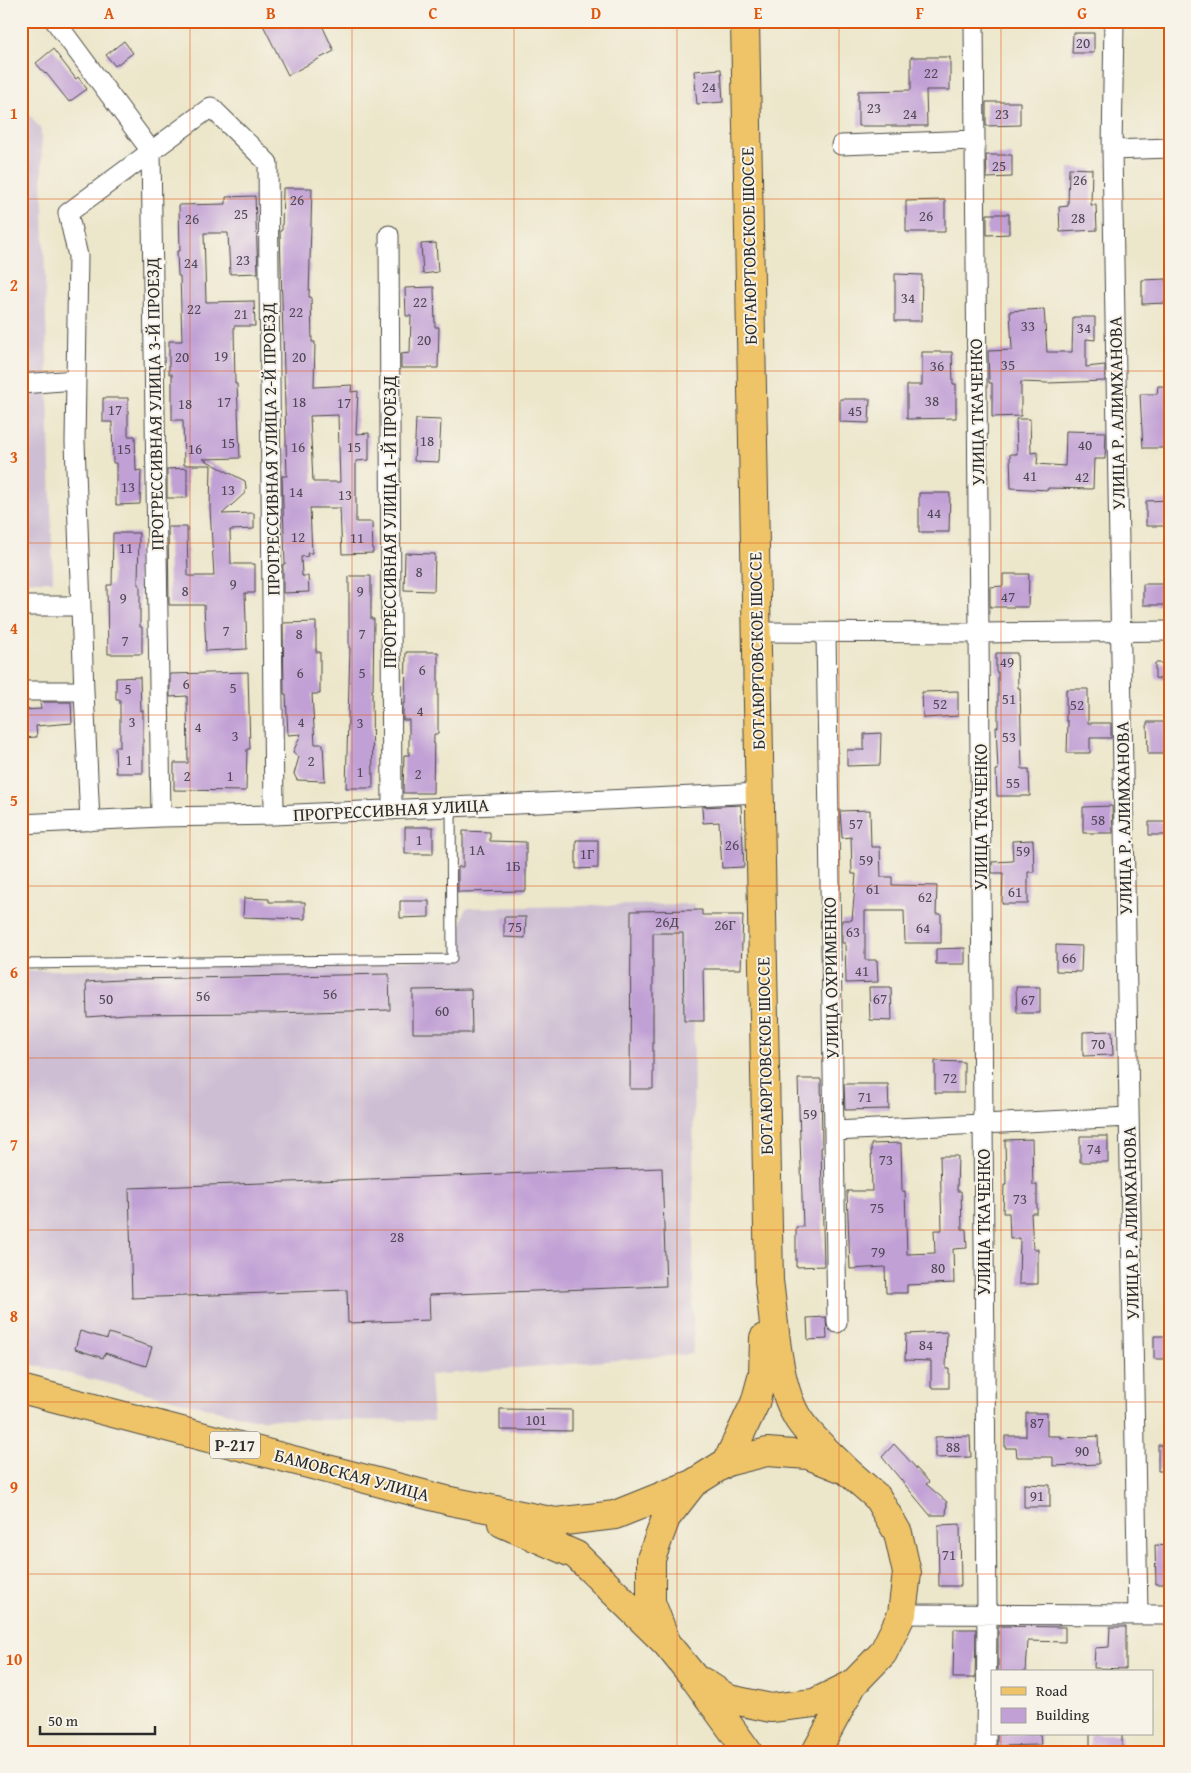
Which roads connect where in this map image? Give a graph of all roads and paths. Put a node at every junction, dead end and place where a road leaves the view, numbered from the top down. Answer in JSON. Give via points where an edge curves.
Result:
{"nodes":[{"id":1,"x":55,"y":21,"type":"edge"},
{"id":2,"x":745,"y":21,"type":"edge"},
{"id":3,"x":974,"y":21,"type":"edge"},
{"id":4,"x":1114,"y":21,"type":"edge"},
{"id":5,"x":975,"y":140,"type":"junction"},
{"id":6,"x":841,"y":145,"type":"dead end"},
{"id":7,"x":1170,"y":148,"type":"edge"},
{"id":8,"x":1112,"y":150,"type":"junction"},
{"id":9,"x":151,"y":151,"type":"junction"},
{"id":10,"x":388,"y":235,"type":"dead end"},
{"id":11,"x":76,"y":380,"type":"junction"},
{"id":12,"x":21,"y":384,"type":"edge"},
{"id":13,"x":21,"y":606,"type":"edge"},
{"id":14,"x":80,"y":606,"type":"junction"},
{"id":15,"x":1121,"y":630,"type":"junction"},
{"id":16,"x":1170,"y":631,"type":"edge"},
{"id":17,"x":757,"y":632,"type":"junction"},
{"id":18,"x":826,"y":632,"type":"junction"},
{"id":19,"x":979,"y":633,"type":"junction"},
{"id":20,"x":21,"y":691,"type":"edge"},
{"id":21,"x":84,"y":691,"type":"junction"},
{"id":22,"x":760,"y":793,"type":"junction"},
{"id":23,"x":451,"y":808,"type":"junction"},
{"id":24,"x":392,"y":810,"type":"junction"},
{"id":25,"x":274,"y":815,"type":"junction"},
{"id":26,"x":161,"y":818,"type":"junction"},
{"id":27,"x":90,"y":821,"type":"junction"},
{"id":28,"x":21,"y":824,"type":"edge"},
{"id":29,"x":21,"y":964,"type":"edge"},
{"id":30,"x":1129,"y":1117,"type":"junction"},
{"id":31,"x":983,"y":1123,"type":"junction"},
{"id":32,"x":834,"y":1131,"type":"junction"},
{"id":33,"x":769,"y":1281,"type":"junction"},
{"id":34,"x":837,"y":1323,"type":"dead end"},
{"id":35,"x":21,"y":1389,"type":"edge"},
{"id":36,"x":727,"y":1462,"type":"junction"},
{"id":37,"x":846,"y":1470,"type":"junction"},
{"id":38,"x":692,"y":1484,"type":"junction"},
{"id":39,"x":450,"y":1501,"type":"junction"},
{"id":40,"x":987,"y":1613,"type":"junction"},
{"id":41,"x":902,"y":1614,"type":"junction"},
{"id":42,"x":1138,"y":1615,"type":"junction"},
{"id":43,"x":1170,"y":1615,"type":"edge"},
{"id":44,"x":666,"y":1643,"type":"junction"},
{"id":45,"x":693,"y":1676,"type":"junction"},
{"id":46,"x":853,"y":1684,"type":"junction"},
{"id":47,"x":748,"y":1752,"type":"edge"},
{"id":48,"x":816,"y":1752,"type":"edge"},
{"id":49,"x":986,"y":1752,"type":"edge"}],
"edges":[{"from":1,"to":9,"type":"street"},
{"from":2,"to":17,"type":"main road","name":"БОТАЮРТОВСКОЕ ШОССЕ"},
{"from":3,"to":5,"type":"street","name":"УЛИЦА ТКАЧЕНКО"},
{"from":4,"to":8,"type":"street","name":"УЛИЦА Р. АЛИМХАНОВА"},
{"from":5,"to":6,"type":"street"},
{"from":5,"to":19,"type":"street","name":"УЛИЦА ТКАЧЕНКО"},
{"from":7,"to":8,"type":"street"},
{"from":8,"to":15,"type":"street","name":"УЛИЦА Р. АЛИМХАНОВА"},
{"from":9,"to":11,"type":"street","via":[[68,213],[78,256]]},
{"from":9,"to":25,"type":"street","name":"ПРОГРЕССИВНАЯ УЛИЦА 2-Й ПРОЕЗД","via":[[211,107],[268,163]]},
{"from":9,"to":26,"type":"street","name":"ПРОГРЕССИВНАЯ УЛИЦА 3-Й ПРОЕЗД"},
{"from":10,"to":24,"type":"street","name":"ПРОГРЕССИВНАЯ УЛИЦА 1-Й ПРОЕЗД"},
{"from":11,"to":12,"type":"street"},
{"from":11,"to":14,"type":"street"},
{"from":13,"to":14,"type":"street"},
{"from":14,"to":21,"type":"street"},
{"from":15,"to":16,"type":"street"},
{"from":15,"to":19,"type":"street"},
{"from":15,"to":30,"type":"street","name":"УЛИЦА Р. АЛИМХАНОВА"},
{"from":17,"to":18,"type":"street"},
{"from":17,"to":22,"type":"main road","name":"БОТАЮРТОВСКОЕ ШОССЕ"},
{"from":18,"to":19,"type":"street"},
{"from":18,"to":32,"type":"street","name":"УЛИЦА ОХРИМЕНКО"},
{"from":19,"to":31,"type":"street","name":"УЛИЦА ТКАЧЕНКО"},
{"from":20,"to":21,"type":"street"},
{"from":21,"to":27,"type":"street"},
{"from":22,"to":23,"type":"street","name":"ПРОГРЕССИВНАЯ УЛИЦА"},
{"from":22,"to":33,"type":"main road","name":"БОТАЮРТОВСКОЕ ШОССЕ"},
{"from":23,"to":24,"type":"street","name":"ПРОГРЕССИВНАЯ УЛИЦА"},
{"from":23,"to":29,"type":"lane","via":[[452,959]]},
{"from":24,"to":25,"type":"street","name":"ПРОГРЕССИВНАЯ УЛИЦА"},
{"from":25,"to":26,"type":"street","name":"ПРОГРЕССИВНАЯ УЛИЦА"},
{"from":26,"to":27,"type":"street","name":"ПРОГРЕССИВНАЯ УЛИЦА"},
{"from":27,"to":28,"type":"street","name":"ПРОГРЕССИВНАЯ УЛИЦА"},
{"from":30,"to":31,"type":"street"},
{"from":30,"to":42,"type":"street","name":"УЛИЦА Р. АЛИМХАНОВА"},
{"from":31,"to":32,"type":"street"},
{"from":31,"to":40,"type":"street","name":"УЛИЦА ТКАЧЕНКО"},
{"from":32,"to":34,"type":"street","name":"УЛИЦА ОХРИМЕНКО"},
{"from":33,"to":36,"type":"main road","via":[[763,1374],[755,1403]]},
{"from":33,"to":37,"type":"main road","via":[[784,1388],[798,1419]]},
{"from":35,"to":39,"type":"main road","name":"БАМОВСКАЯ УЛИЦА","number":"Р-217"},
{"from":36,"to":37,"type":"main road","via":[[775,1452],[808,1455]]},
{"from":36,"to":38,"type":"main road"},
{"from":37,"to":41,"type":"main road","via":[[877,1497],[898,1533],[906,1573]]},
{"from":38,"to":39,"type":"main road","via":[[615,1515],[556,1522]]},
{"from":38,"to":44,"type":"main road","via":[[666,1518],[651,1559],[651,1602]]},
{"from":39,"to":44,"type":"main road","via":[[576,1555]]},
{"from":40,"to":41,"type":"street"},
{"from":40,"to":42,"type":"street"},
{"from":40,"to":49,"type":"street","name":"УЛИЦА ТКАЧЕНКО"},
{"from":41,"to":46,"type":"main road","via":[[884,1653]]},
{"from":42,"to":43,"type":"street"},
{"from":44,"to":45,"type":"main road"},
{"from":45,"to":46,"type":"main road","via":[[729,1699],[771,1708],[814,1703]]},
{"from":45,"to":47,"type":"main road"},
{"from":46,"to":48,"type":"main road"}]}
